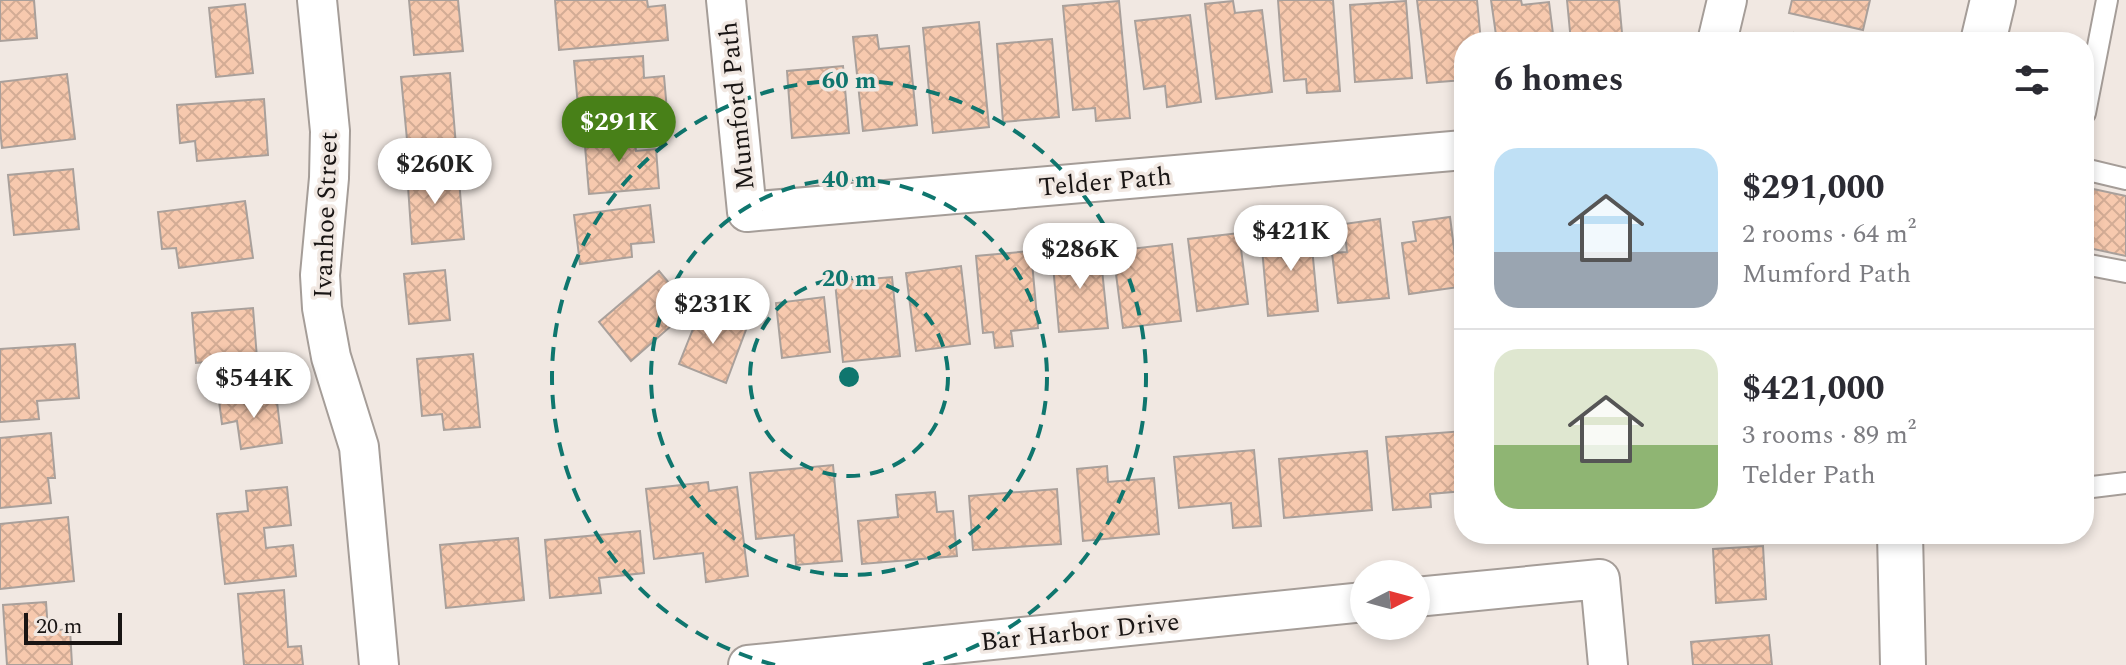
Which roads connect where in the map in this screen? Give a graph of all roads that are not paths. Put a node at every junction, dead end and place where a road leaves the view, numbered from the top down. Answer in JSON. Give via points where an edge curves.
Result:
{"nodes":[{"id":1,"x":317,"y":0,"type":"edge"},
{"id":2,"x":726,"y":0,"type":"edge"},
{"id":3,"x":1727,"y":0,"type":"edge"},
{"id":4,"x":1993,"y":0,"type":"edge"},
{"id":5,"x":2107,"y":0,"type":"edge"},
{"id":6,"x":1719,"y":32,"type":"edge"},
{"id":7,"x":1985,"y":32,"type":"edge"},
{"id":8,"x":2094,"y":67,"type":"edge"},
{"id":9,"x":1454,"y":151,"type":"edge"},
{"id":10,"x":2094,"y":171,"type":"edge"},
{"id":11,"x":2126,"y":179,"type":"edge"},
{"id":12,"x":747,"y":212,"type":"joint"},
{"id":13,"x":2094,"y":266,"type":"edge"},
{"id":14,"x":2126,"y":272,"type":"edge"},
{"id":15,"x":2126,"y":483,"type":"edge"},
{"id":16,"x":2094,"y":487,"type":"edge"},
{"id":17,"x":1900,"y":544,"type":"edge"},
{"id":18,"x":1430,"y":596,"type":"edge"},
{"id":19,"x":1350,"y":603,"type":"edge"},
{"id":20,"x":379,"y":665,"type":"edge"},
{"id":21,"x":748,"y":665,"type":"edge"},
{"id":22,"x":1608,"y":665,"type":"edge"},
{"id":23,"x":1903,"y":665,"type":"edge"}],
"edges":[{"from":1,"to":20,"type":"street","name":"Ivanhoe Street","via":[[330,131],[322,308],[359,447]]},
{"from":2,"to":12,"type":"street","name":"Mumford Path"},
{"from":3,"to":6,"type":"street"},
{"from":4,"to":7,"type":"street"},
{"from":5,"to":8,"type":"lane"},
{"from":9,"to":12,"type":"street","name":"Telder Path"},
{"from":10,"to":11,"type":"lane"},
{"from":13,"to":14,"type":"lane"},
{"from":15,"to":16,"type":"lane"},
{"from":17,"to":23,"type":"street"},
{"from":18,"to":22,"type":"street","via":[[1600,579]]},
{"from":19,"to":21,"type":"street","name":"Bar Harbor Drive"}]}
